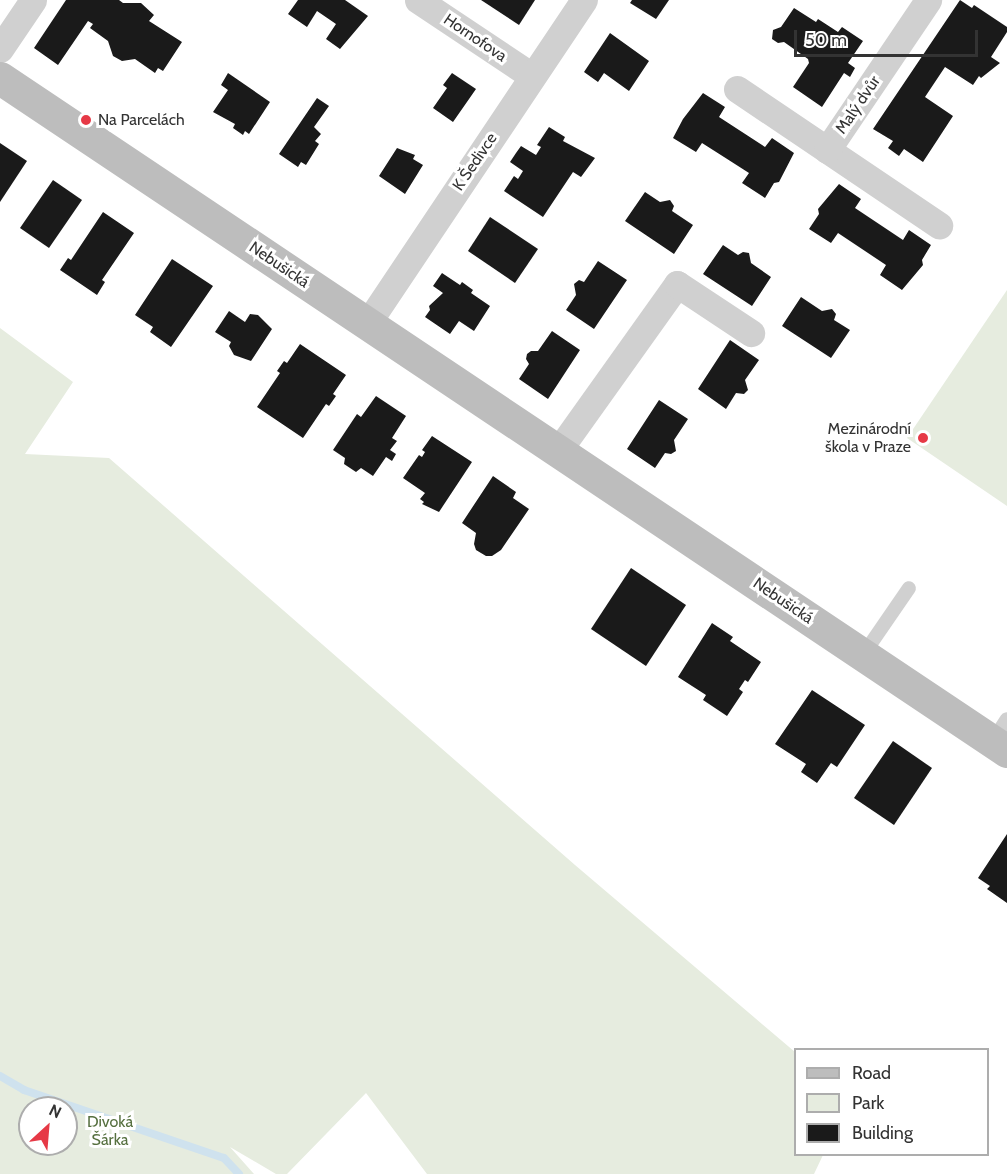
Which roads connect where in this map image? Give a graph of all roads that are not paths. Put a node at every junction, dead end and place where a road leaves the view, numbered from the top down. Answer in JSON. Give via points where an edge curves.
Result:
{"nodes":[{"id":1,"x":33,"y":0,"type":"edge"},
{"id":2,"x":418,"y":0,"type":"edge"},
{"id":3,"x":584,"y":0,"type":"edge"},
{"id":4,"x":928,"y":0,"type":"edge"},
{"id":5,"x":0,"y":49,"type":"edge"},
{"id":6,"x":532,"y":76,"type":"junction"},
{"id":7,"x":0,"y":78,"type":"edge"},
{"id":8,"x":737,"y":89,"type":"dead end"},
{"id":9,"x":827,"y":150,"type":"junction"},
{"id":10,"x":939,"y":225,"type":"dead end"},
{"id":11,"x":367,"y":324,"type":"junction"},
{"id":12,"x":751,"y":333,"type":"dead end"},
{"id":13,"x":558,"y":451,"type":"junction"},
{"id":14,"x":909,"y":588,"type":"dead end"},
{"id":15,"x":863,"y":655,"type":"junction"},
{"id":16,"x":1002,"y":737,"type":"edge"}],
"edges":[{"from":1,"to":5,"type":"street"},
{"from":2,"to":6,"type":"street","name":"Hornofova"},
{"from":3,"to":6,"type":"street","name":"K Šedivce"},
{"from":4,"to":9,"type":"street","name":"Malý dvůr"},
{"from":6,"to":11,"type":"street","name":"K Šedivce"},
{"from":7,"to":11,"type":"street","name":"Nebušická"},
{"from":8,"to":9,"type":"street","name":"Malý dvůr"},
{"from":9,"to":10,"type":"street","name":"Malý dvůr"},
{"from":11,"to":13,"type":"street","name":"Nebušická"},
{"from":12,"to":13,"type":"street","via":[[677,284]]},
{"from":13,"to":15,"type":"street","name":"Nebušická"},
{"from":14,"to":15,"type":"lane"},
{"from":15,"to":16,"type":"street","name":"Nebušická"}]}
